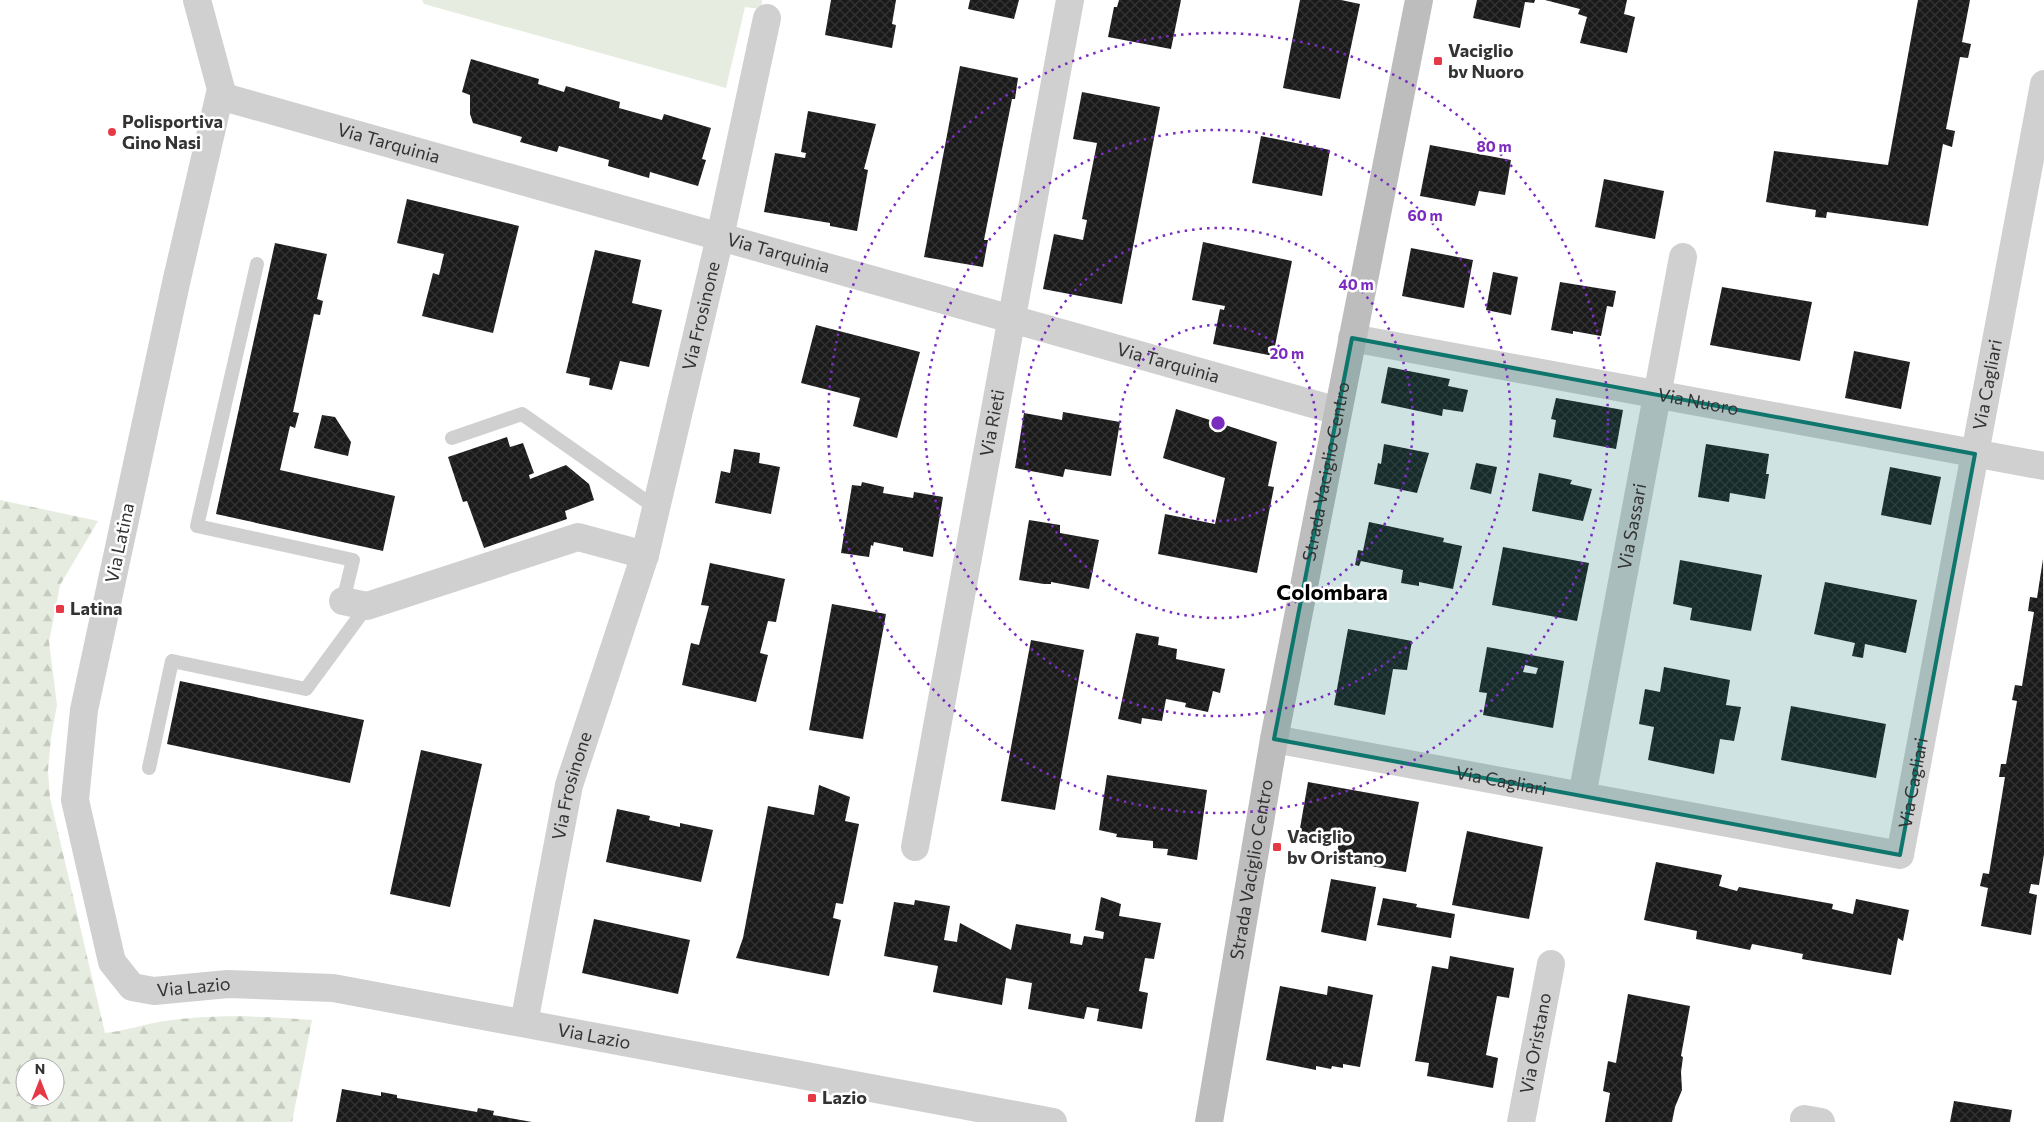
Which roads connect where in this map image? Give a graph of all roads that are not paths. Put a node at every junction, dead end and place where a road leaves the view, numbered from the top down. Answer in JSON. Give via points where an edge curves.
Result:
{"nodes":[{"id":1,"x":197,"y":0,"type":"edge"},
{"id":2,"x":1070,"y":0,"type":"edge"},
{"id":3,"x":1419,"y":0,"type":"edge"},
{"id":4,"x":767,"y":18,"type":"dead end"},
{"id":5,"x":2044,"y":84,"type":"edge"},
{"id":6,"x":220,"y":96,"type":"junction"},
{"id":7,"x":720,"y":237,"type":"junction"},
{"id":8,"x":1683,"y":257,"type":"dead end"},
{"id":9,"x":258,"y":264,"type":"dead end"},
{"id":10,"x":1011,"y":318,"type":"junction"},
{"id":11,"x":1352,"y":338,"type":"junction"},
{"id":12,"x":1657,"y":394,"type":"junction"},
{"id":13,"x":1338,"y":411,"type":"junction"},
{"id":14,"x":452,"y":438,"type":"dead end"},
{"id":15,"x":1975,"y":454,"type":"junction"},
{"id":16,"x":2044,"y":466,"type":"edge"},
{"id":17,"x":656,"y":508,"type":"junction"},
{"id":18,"x":645,"y":555,"type":"junction"},
{"id":19,"x":355,"y":604,"type":"junction"},
{"id":20,"x":1274,"y":739,"type":"junction"},
{"id":21,"x":149,"y":768,"type":"dead end"},
{"id":22,"x":1582,"y":796,"type":"junction"},
{"id":23,"x":915,"y":847,"type":"dead end"},
{"id":24,"x":1551,"y":964,"type":"dead end"},
{"id":25,"x":132,"y":987,"type":"joint"},
{"id":26,"x":524,"y":1024,"type":"junction"},
{"id":27,"x":1053,"y":1122,"type":"edge"},
{"id":28,"x":1209,"y":1122,"type":"edge"},
{"id":29,"x":1521,"y":1122,"type":"edge"}],
"edges":[{"from":1,"to":6,"type":"street","via":[[221,89]]},
{"from":2,"to":10,"type":"street","name":"Via Rieti"},
{"from":3,"to":11,"type":"street","name":"Strada Vaciglio Centro"},
{"from":4,"to":7,"type":"street","name":"Via Frosinone"},
{"from":5,"to":15,"type":"street","name":"Via Cagliari"},
{"from":6,"to":7,"type":"street","name":"Via Tarquinia"},
{"from":6,"to":25,"type":"street","name":"Via Latina","via":[[176,283],[81,736],[75,800],[112,962]]},
{"from":7,"to":10,"type":"street","name":"Via Tarquinia"},
{"from":7,"to":17,"type":"street","name":"Via Frosinone"},
{"from":8,"to":12,"type":"street","name":"Via Sassari"},
{"from":9,"to":19,"type":"lane","via":[[198,526],[353,560]]},
{"from":10,"to":13,"type":"street","name":"Via Tarquinia"},
{"from":10,"to":23,"type":"street","name":"Via Rieti"},
{"from":11,"to":12,"type":"street","name":"Via Nuoro"},
{"from":11,"to":13,"type":"street","name":"Strada Vaciglio Centro"},
{"from":12,"to":15,"type":"street","name":"Via Nuoro"},
{"from":12,"to":22,"type":"street","name":"Via Sassari"},
{"from":13,"to":20,"type":"street","name":"Strada Vaciglio Centro"},
{"from":14,"to":17,"type":"lane","via":[[522,414]]},
{"from":15,"to":16,"type":"street","name":"Via Nuoro"},
{"from":15,"to":22,"type":"street","name":"Via Cagliari","via":[[1900,855]]},
{"from":17,"to":18,"type":"street","name":"Via Frosinone"},
{"from":18,"to":19,"type":"street","via":[[578,537]]},
{"from":18,"to":26,"type":"street","name":"Via Frosinone","via":[[569,785]]},
{"from":19,"to":21,"type":"lane","via":[[306,690],[172,661]]},
{"from":20,"to":22,"type":"street","name":"Via Cagliari"},
{"from":20,"to":28,"type":"street","name":"Strada Vaciglio Centro"},
{"from":24,"to":29,"type":"street","name":"Via Oristano"},
{"from":25,"to":26,"type":"street","name":"Via Lazio","via":[[154,991],[228,984],[333,988]]},
{"from":26,"to":27,"type":"street","name":"Via Lazio"}]}
